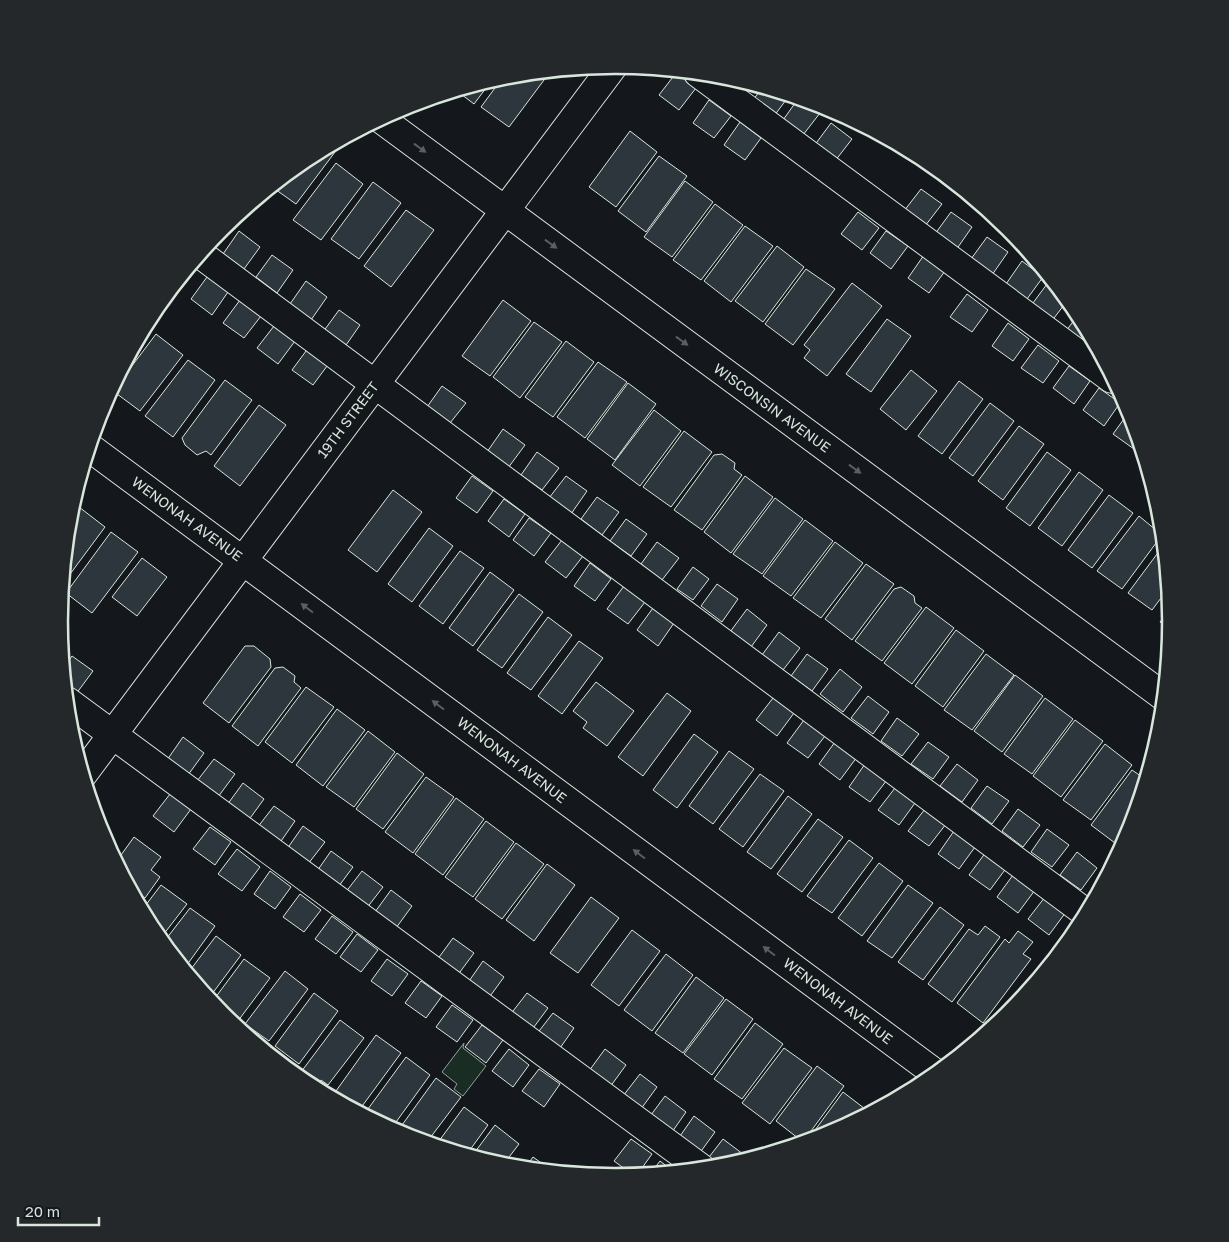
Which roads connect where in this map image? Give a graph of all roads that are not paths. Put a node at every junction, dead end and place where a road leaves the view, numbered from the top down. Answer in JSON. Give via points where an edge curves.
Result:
{"nodes":[{"id":1,"x":607,"y":74,"type":"edge"},
{"id":2,"x":710,"y":83,"type":"edge"},
{"id":3,"x":387,"y":124,"type":"edge"},
{"id":4,"x":505,"y":210,"type":"junction"},
{"id":5,"x":205,"y":258,"type":"edge"},
{"id":6,"x":1100,"y":370,"type":"edge"},
{"id":7,"x":376,"y":384,"type":"junction"},
{"id":8,"x":95,"y":451,"type":"edge"},
{"id":9,"x":243,"y":560,"type":"junction"},
{"id":10,"x":1157,"y":692,"type":"edge"},
{"id":11,"x":74,"y":706,"type":"edge"},
{"id":12,"x":113,"y":734,"type":"junction"},
{"id":13,"x":88,"y":768,"type":"edge"},
{"id":14,"x":1080,"y":908,"type":"edge"},
{"id":15,"x":929,"y":1068,"type":"edge"},
{"id":16,"x":693,"y":1162,"type":"edge"}],
"edges":[{"from":1,"to":4,"type":"street","name":"19TH STREET"},
{"from":2,"to":6,"type":"street"},
{"from":3,"to":4,"type":"street","name":"WISCONSIN AVENUE","one_way":true},
{"from":4,"to":7,"type":"street","name":"19TH STREET"},
{"from":4,"to":10,"type":"street","name":"WISCONSIN AVENUE","one_way":true},
{"from":5,"to":7,"type":"street"},
{"from":7,"to":9,"type":"street","name":"19TH STREET"},
{"from":7,"to":14,"type":"street"},
{"from":8,"to":9,"type":"street","name":"WENONAH AVENUE"},
{"from":9,"to":12,"type":"street","name":"19TH STREET"},
{"from":15,"to":9,"type":"street","name":"WENONAH AVENUE","one_way":true},
{"from":11,"to":12,"type":"street"},
{"from":12,"to":13,"type":"street","name":"19TH STREET"},
{"from":12,"to":16,"type":"street"}]}
